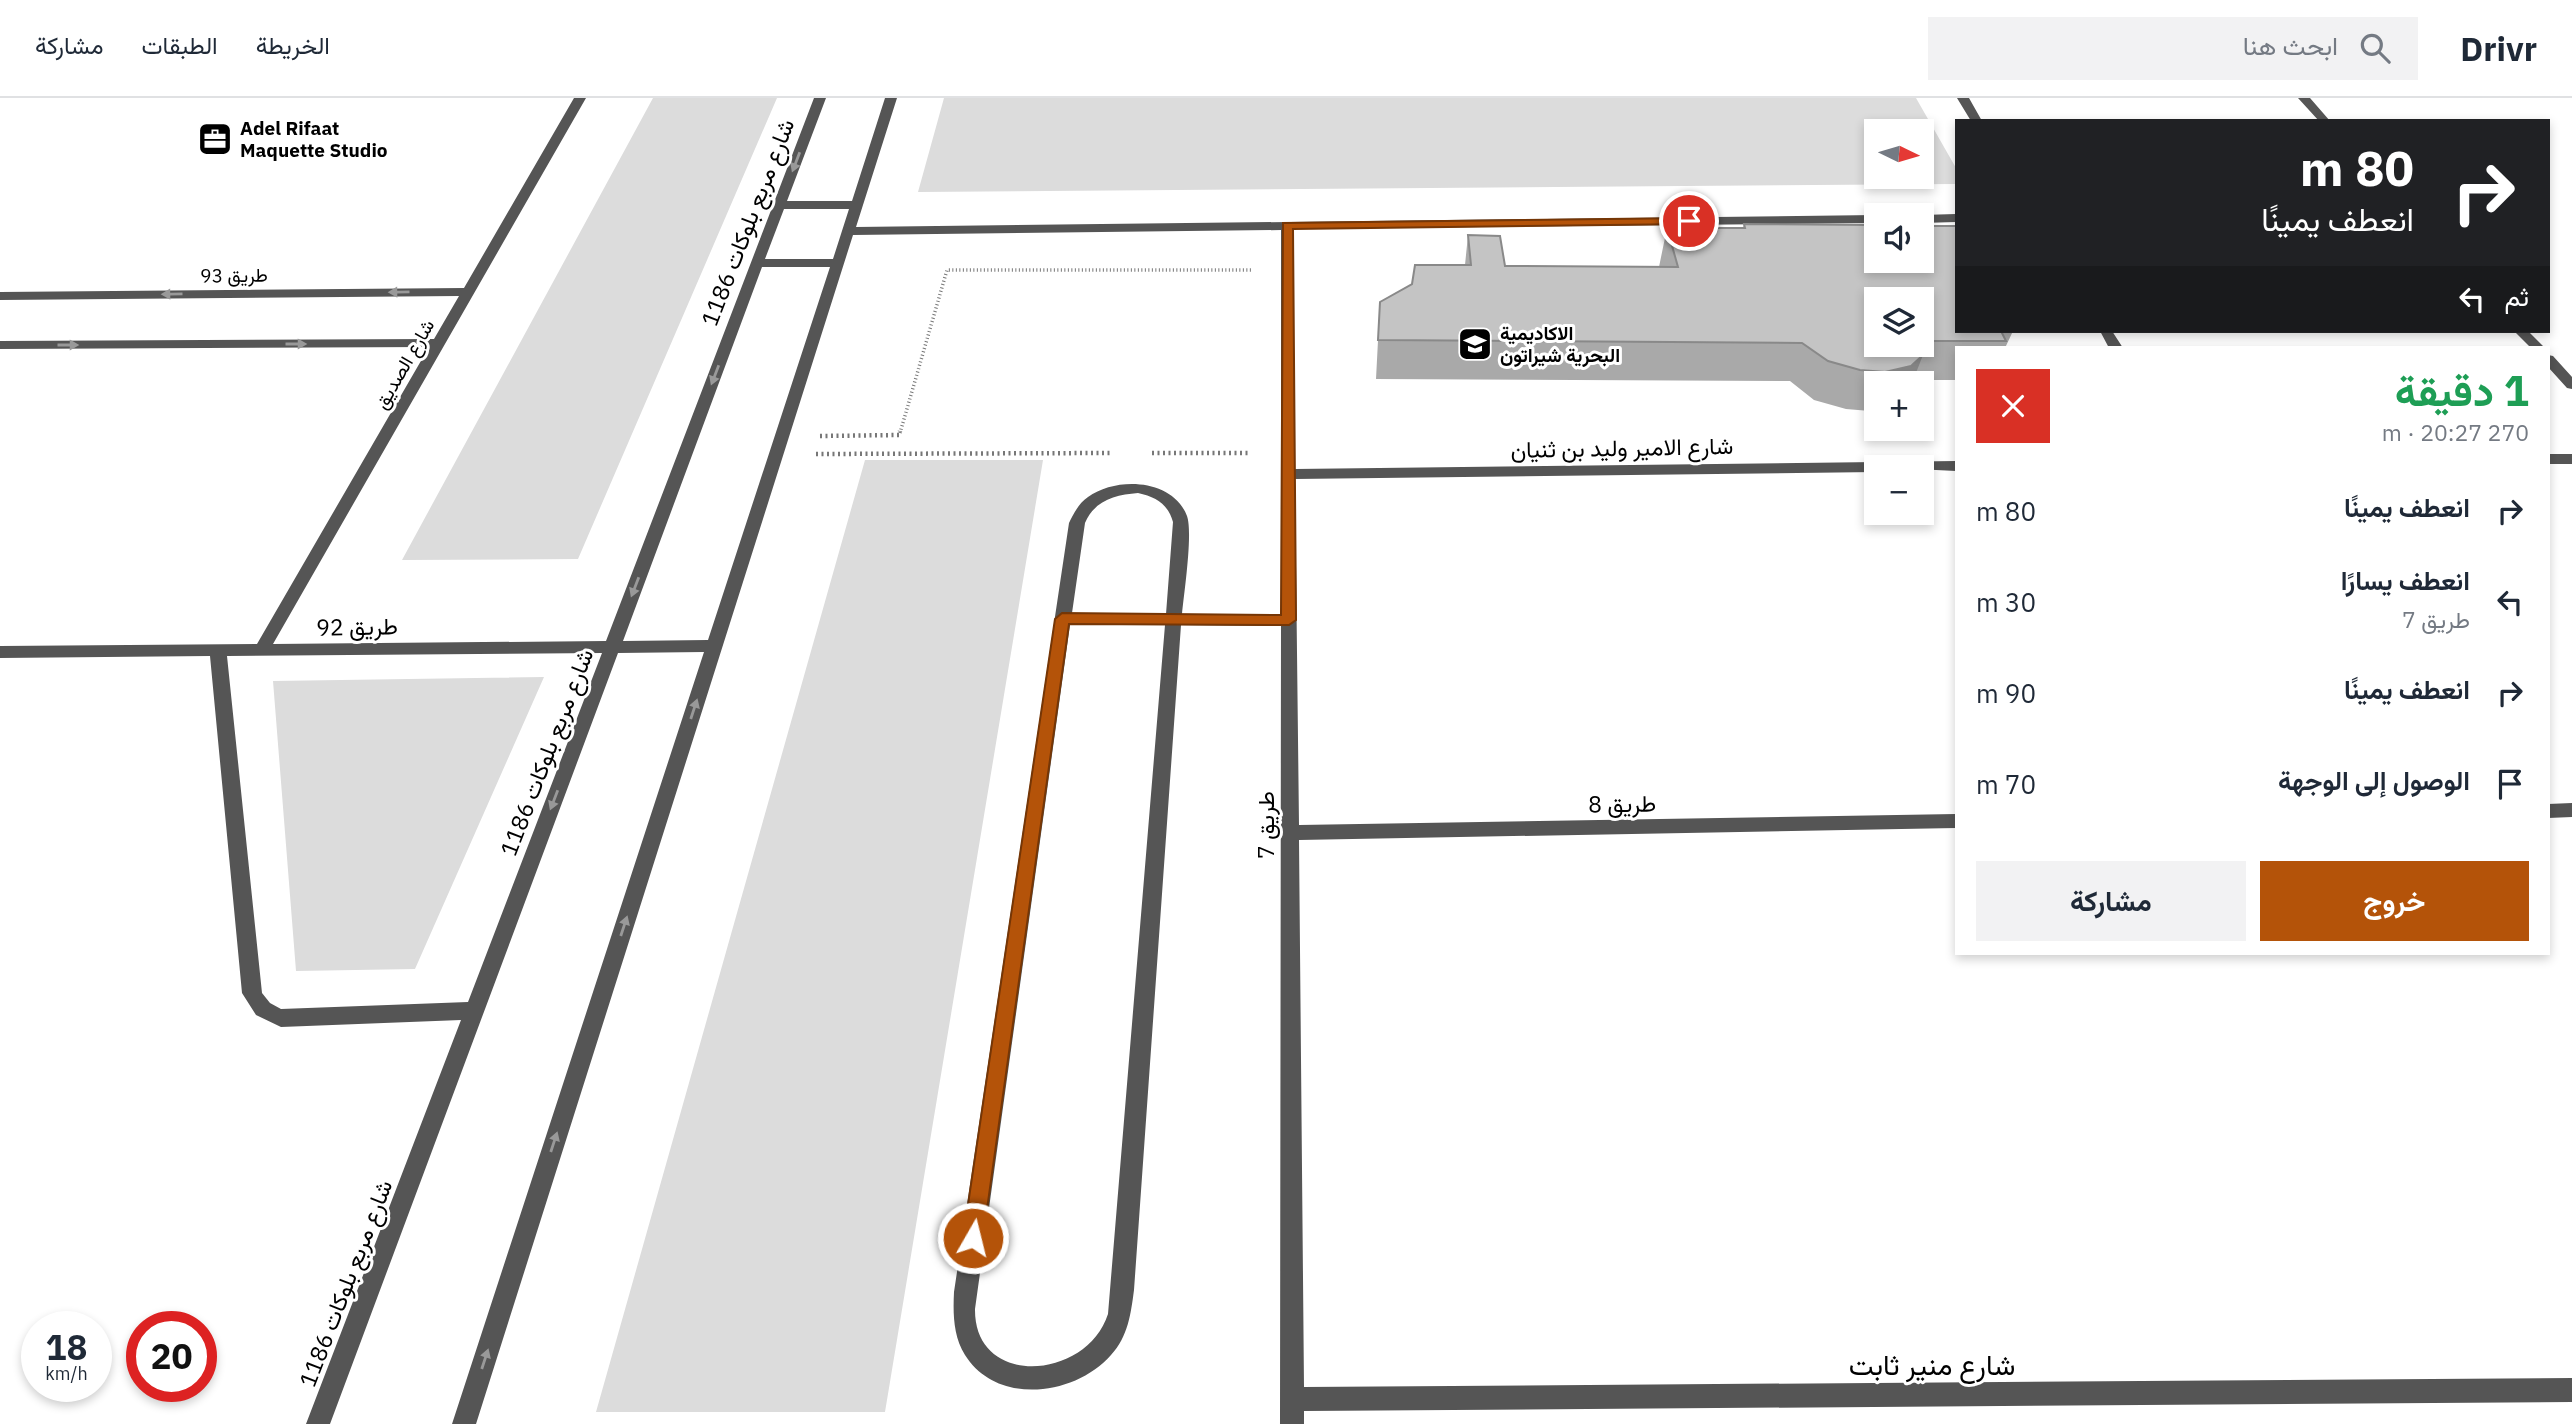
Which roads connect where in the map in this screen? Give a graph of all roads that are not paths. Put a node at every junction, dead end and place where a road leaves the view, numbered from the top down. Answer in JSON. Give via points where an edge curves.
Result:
{"nodes":[{"id":1,"x":580,"y":98,"type":"edge"},
{"id":2,"x":820,"y":98,"type":"edge"},
{"id":3,"x":891,"y":98,"type":"edge"},
{"id":4,"x":1964,"y":98,"type":"edge"},
{"id":5,"x":2304,"y":98,"type":"edge"},
{"id":6,"x":1976,"y":119,"type":"edge"},
{"id":7,"x":2323,"y":119,"type":"edge"},
{"id":8,"x":779,"y":205,"type":"junction"},
{"id":9,"x":857,"y":205,"type":"junction"},
{"id":10,"x":1955,"y":218,"type":"edge"},
{"id":11,"x":1864,"y":219,"type":"edge"},
{"id":12,"x":1934,"y":219,"type":"edge"},
{"id":13,"x":1287,"y":226,"type":"junction"},
{"id":14,"x":848,"y":231,"type":"junction"},
{"id":15,"x":757,"y":263,"type":"junction"},
{"id":16,"x":838,"y":263,"type":"junction"},
{"id":17,"x":468,"y":292,"type":"junction"},
{"id":18,"x":0,"y":296,"type":"edge"},
{"id":19,"x":2523,"y":333,"type":"edge"},
{"id":20,"x":438,"y":343,"type":"junction"},
{"id":21,"x":0,"y":345,"type":"edge"},
{"id":22,"x":2536,"y":346,"type":"edge"},
{"id":23,"x":2550,"y":361,"type":"edge"},
{"id":24,"x":2572,"y":385,"type":"edge"},
{"id":25,"x":2572,"y":458,"type":"edge"},
{"id":26,"x":2550,"y":459,"type":"edge"},
{"id":27,"x":1955,"y":466,"type":"edge"},
{"id":28,"x":1288,"y":474,"type":"junction"},
{"id":29,"x":1062,"y":619,"type":"junction"},
{"id":30,"x":1173,"y":619,"type":"junction"},
{"id":31,"x":1289,"y":620,"type":"junction"},
{"id":32,"x":613,"y":646,"type":"junction"},
{"id":33,"x":714,"y":646,"type":"junction"},
{"id":34,"x":262,"y":649,"type":"junction"},
{"id":35,"x":218,"y":650,"type":"junction"},
{"id":36,"x":0,"y":652,"type":"edge"},
{"id":37,"x":2572,"y":810,"type":"edge"},
{"id":38,"x":2550,"y":811,"type":"edge"},
{"id":39,"x":1955,"y":821,"type":"edge"},
{"id":40,"x":1289,"y":833,"type":"junction"},
{"id":41,"x":473,"y":1011,"type":"junction"},
{"id":42,"x":2572,"y":1390,"type":"edge"},
{"id":43,"x":1292,"y":1399,"type":"junction"},
{"id":44,"x":318,"y":1424,"type":"edge"},
{"id":45,"x":464,"y":1424,"type":"edge"},
{"id":46,"x":1292,"y":1424,"type":"edge"}],
"edges":[{"from":1,"to":17,"type":"street","name":"شارع الصديق"},
{"from":2,"to":8,"type":"street","name":"شارع مربع بلوكات 1186","one_way":true},
{"from":3,"to":9,"type":"street"},
{"from":4,"to":6,"type":"street"},
{"from":5,"to":7,"type":"street"},
{"from":8,"to":9,"type":"street"},
{"from":8,"to":15,"type":"street","name":"شارع مربع بلوكات 1186"},
{"from":9,"to":14,"type":"street"},
{"from":10,"to":12,"type":"street"},
{"from":11,"to":13,"type":"street"},
{"from":13,"to":14,"type":"street"},
{"from":13,"to":28,"type":"street","name":"طريق 7"},
{"from":14,"to":16,"type":"street"},
{"from":15,"to":16,"type":"street"},
{"from":15,"to":32,"type":"street","name":"شارع مربع بلوكات 1186","one_way":true},
{"from":16,"to":33,"type":"street"},
{"from":17,"to":18,"type":"street","name":"طريق 93","one_way":true},
{"from":17,"to":20,"type":"street","name":"شارع الصديق"},
{"from":19,"to":22,"type":"street"},
{"from":21,"to":20,"type":"street","one_way":true},
{"from":20,"to":34,"type":"street","name":"شارع الصديق"},
{"from":23,"to":24,"type":"street"},
{"from":25,"to":26,"type":"street"},
{"from":27,"to":28,"type":"street","name":"شارع الامير وليد بن ثنيان"},
{"from":28,"to":31,"type":"street","name":"طريق 7"},
{"from":29,"to":30,"type":"street"},
{"from":29,"to":30,"type":"street","via":[[1080,511],[1103,494],[1138,488],[1169,499],[1178,510],[1181,523]]},
{"from":29,"to":30,"type":"street","via":[[964,1319],[973,1345],[989,1365],[1014,1378],[1042,1380],[1074,1371],[1101,1350],[1118,1322]]},
{"from":30,"to":31,"type":"street"},
{"from":31,"to":40,"type":"street","name":"طريق 7"},
{"from":32,"to":33,"type":"street","name":"طريق 92"},
{"from":32,"to":34,"type":"street","name":"طريق 92"},
{"from":32,"to":41,"type":"street","name":"شارع مربع بلوكات 1186","one_way":true},
{"from":45,"to":33,"type":"street","one_way":true},
{"from":34,"to":35,"type":"street","name":"طريق 92"},
{"from":35,"to":36,"type":"street","name":"طريق 92"},
{"from":35,"to":41,"type":"street","via":[[256,1005],[267,1013],[290,1018]]},
{"from":37,"to":38,"type":"street"},
{"from":39,"to":40,"type":"street","name":"طريق 8"},
{"from":40,"to":43,"type":"street","name":"طريق 7"},
{"from":41,"to":44,"type":"street","name":"شارع مربع بلوكات 1186"},
{"from":42,"to":43,"type":"street","name":"شارع منير ثابت"},
{"from":43,"to":46,"type":"street","name":"طريق 7"}]}
